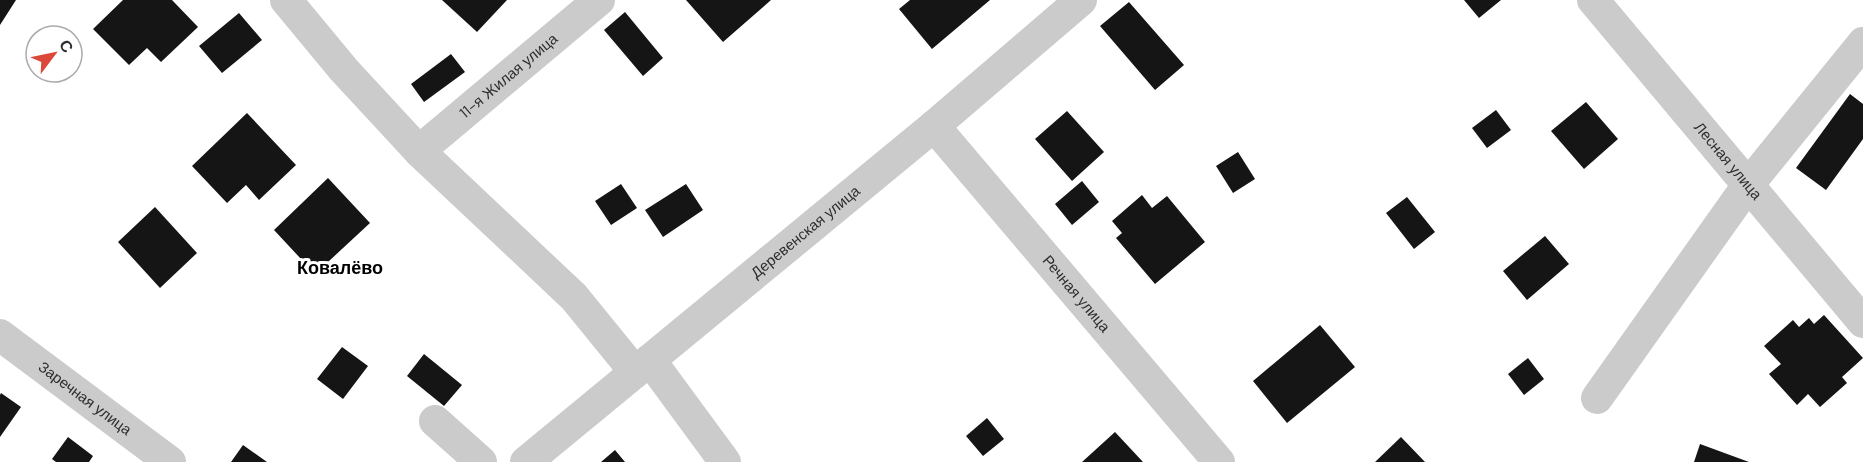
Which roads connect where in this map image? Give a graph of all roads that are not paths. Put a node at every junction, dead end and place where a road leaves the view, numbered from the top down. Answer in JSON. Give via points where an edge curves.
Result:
{"nodes":[{"id":1,"x":286,"y":0,"type":"edge"},
{"id":2,"x":599,"y":0,"type":"edge"},
{"id":3,"x":1081,"y":0,"type":"edge"},
{"id":4,"x":1593,"y":0,"type":"edge"},
{"id":5,"x":1863,"y":43,"type":"edge"},
{"id":6,"x":934,"y":126,"type":"junction"},
{"id":7,"x":419,"y":151,"type":"junction"},
{"id":8,"x":1748,"y":185,"type":"junction"},
{"id":9,"x":1863,"y":322,"type":"edge"},
{"id":10,"x":0,"y":335,"type":"edge"},
{"id":11,"x":643,"y":366,"type":"junction"},
{"id":12,"x":1597,"y":398,"type":"dead end"},
{"id":13,"x":435,"y":421,"type":"dead end"},
{"id":14,"x":170,"y":462,"type":"edge"},
{"id":15,"x":481,"y":462,"type":"edge"},
{"id":16,"x":526,"y":462,"type":"edge"},
{"id":17,"x":725,"y":462,"type":"edge"},
{"id":18,"x":1219,"y":462,"type":"edge"}],
"edges":[{"from":1,"to":7,"type":"street"},
{"from":2,"to":7,"type":"street","name":"11-я Жилая улица"},
{"from":3,"to":6,"type":"street","name":"Деревенская улица"},
{"from":4,"to":8,"type":"street","name":"Лесная улица"},
{"from":5,"to":8,"type":"street"},
{"from":6,"to":11,"type":"street","name":"Деревенская улица"},
{"from":6,"to":18,"type":"street","name":"Речная улица"},
{"from":7,"to":11,"type":"street"},
{"from":8,"to":9,"type":"street","name":"Лесная улица"},
{"from":8,"to":12,"type":"street"},
{"from":10,"to":14,"type":"street","name":"Заречная улица"},
{"from":11,"to":16,"type":"street","name":"Деревенская улица"},
{"from":11,"to":17,"type":"street"},
{"from":13,"to":15,"type":"street"}]}
